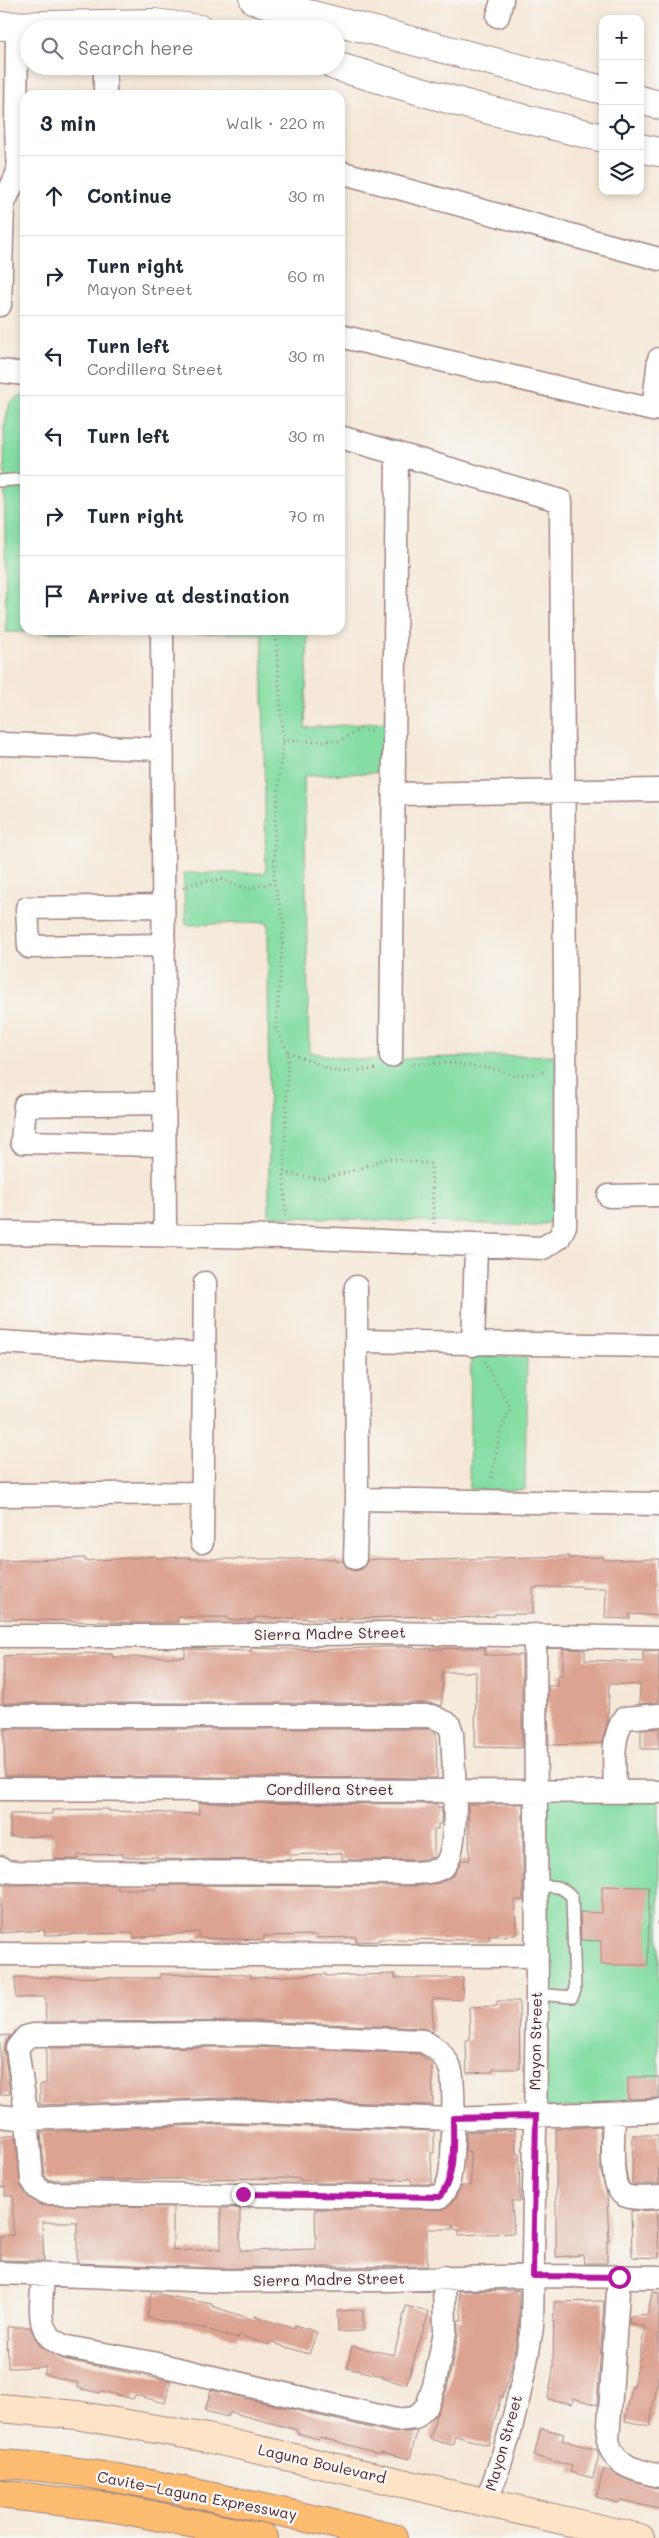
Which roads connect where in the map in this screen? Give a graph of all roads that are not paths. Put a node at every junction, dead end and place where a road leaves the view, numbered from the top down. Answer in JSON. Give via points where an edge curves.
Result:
{"nodes":[{"id":1,"x":254,"y":0,"type":"edge"},
{"id":2,"x":332,"y":20,"type":"edge"},
{"id":3,"x":345,"y":23,"type":"edge"},
{"id":4,"x":8,"y":27,"type":"edge"},
{"id":5,"x":345,"y":69,"type":"edge"},
{"id":6,"x":105,"y":75,"type":"edge"},
{"id":7,"x":599,"y":89,"type":"edge"},
{"id":8,"x":105,"y":90,"type":"edge"},
{"id":9,"x":8,"y":100,"type":"edge"},
{"id":10,"x":644,"y":101,"type":"edge"},
{"id":11,"x":659,"y":105,"type":"edge"},
{"id":12,"x":599,"y":137,"type":"edge"},
{"id":13,"x":644,"y":149,"type":"edge"},
{"id":14,"x":659,"y":152,"type":"edge"},
{"id":15,"x":345,"y":173,"type":"edge"},
{"id":16,"x":1,"y":202,"type":"edge"},
{"id":17,"x":659,"y":259,"type":"edge"},
{"id":18,"x":0,"y":305,"type":"edge"},
{"id":19,"x":345,"y":337,"type":"edge"},
{"id":20,"x":659,"y":359,"type":"edge"},
{"id":21,"x":0,"y":371,"type":"edge"},
{"id":22,"x":20,"y":373,"type":"edge"},
{"id":23,"x":345,"y":438,"type":"edge"},
{"id":24,"x":397,"y":453,"type":"junction"},
{"id":25,"x":20,"y":479,"type":"edge"},
{"id":26,"x":0,"y":481,"type":"edge"},
{"id":27,"x":162,"y":635,"type":"dead end"},
{"id":28,"x":0,"y":744,"type":"edge"},
{"id":29,"x":161,"y":749,"type":"junction"},
{"id":30,"x":659,"y":790,"type":"edge"},
{"id":31,"x":562,"y":793,"type":"junction"},
{"id":32,"x":394,"y":794,"type":"junction"},
{"id":33,"x":163,"y":901,"type":"junction"},
{"id":34,"x":164,"y":944,"type":"junction"},
{"id":35,"x":391,"y":1063,"type":"road end"},
{"id":36,"x":164,"y":1103,"type":"junction"},
{"id":37,"x":163,"y":1145,"type":"junction"},
{"id":38,"x":659,"y":1195,"type":"edge"},
{"id":39,"x":609,"y":1196,"type":"dead end"},
{"id":40,"x":0,"y":1233,"type":"edge"},
{"id":41,"x":165,"y":1236,"type":"junction"},
{"id":42,"x":476,"y":1247,"type":"junction"},
{"id":43,"x":206,"y":1283,"type":"dead end"},
{"id":44,"x":356,"y":1287,"type":"dead end"},
{"id":45,"x":357,"y":1341,"type":"junction"},
{"id":46,"x":0,"y":1342,"type":"edge"},
{"id":47,"x":473,"y":1345,"type":"junction"},
{"id":48,"x":659,"y":1346,"type":"edge"},
{"id":49,"x":204,"y":1354,"type":"junction"},
{"id":50,"x":202,"y":1493,"type":"junction"},
{"id":51,"x":0,"y":1495,"type":"edge"},
{"id":52,"x":358,"y":1499,"type":"junction"},
{"id":53,"x":659,"y":1504,"type":"edge"},
{"id":54,"x":202,"y":1542,"type":"dead end"},
{"id":55,"x":355,"y":1558,"type":"dead end"},
{"id":56,"x":535,"y":1635,"type":"junction"},
{"id":57,"x":0,"y":1636,"type":"edge"},
{"id":58,"x":659,"y":1638,"type":"edge"},
{"id":59,"x":659,"y":1715,"type":"edge"},
{"id":60,"x":0,"y":1716,"type":"edge"},
{"id":61,"x":0,"y":1788,"type":"edge"},
{"id":62,"x":454,"y":1790,"type":"junction"},
{"id":63,"x":534,"y":1791,"type":"junction"},
{"id":64,"x":615,"y":1792,"type":"junction"},
{"id":65,"x":659,"y":1792,"type":"edge"},
{"id":66,"x":0,"y":1867,"type":"edge"},
{"id":67,"x":537,"y":1886,"type":"junction"},
{"id":68,"x":0,"y":1954,"type":"edge"},
{"id":69,"x":537,"y":1956,"type":"junction"},
{"id":70,"x":537,"y":1994,"type":"junction"},
{"id":71,"x":659,"y":2111,"type":"edge"},
{"id":72,"x":614,"y":2113,"type":"junction"},
{"id":73,"x":0,"y":2116,"type":"edge"},
{"id":74,"x":536,"y":2116,"type":"junction"},
{"id":75,"x":453,"y":2118,"type":"junction"},
{"id":76,"x":27,"y":2119,"type":"junction"},
{"id":77,"x":659,"y":2197,"type":"edge"},
{"id":78,"x":0,"y":2273,"type":"edge"},
{"id":79,"x":43,"y":2275,"type":"junction"},
{"id":80,"x":533,"y":2276,"type":"junction"},
{"id":81,"x":444,"y":2277,"type":"junction"},
{"id":82,"x":619,"y":2277,"type":"junction"},
{"id":83,"x":659,"y":2277,"type":"edge"},
{"id":84,"x":0,"y":2408,"type":"edge"},
{"id":85,"x":0,"y":2464,"type":"edge"},
{"id":86,"x":659,"y":2476,"type":"edge"},
{"id":87,"x":0,"y":2494,"type":"edge"},
{"id":88,"x":486,"y":2501,"type":"junction"},
{"id":89,"x":264,"y":2538,"type":"edge"},
{"id":90,"x":393,"y":2538,"type":"edge"},
{"id":91,"x":640,"y":2538,"type":"edge"}],
"edges":[{"from":1,"to":2,"type":"street"},
{"from":3,"to":7,"type":"street"},
{"from":4,"to":9,"type":"street"},
{"from":5,"to":12,"type":"street","via":[[469,105]]},
{"from":6,"to":8,"type":"street"},
{"from":9,"to":16,"type":"street","via":[[18,172]]},
{"from":10,"to":11,"type":"street"},
{"from":13,"to":14,"type":"street"},
{"from":15,"to":17,"type":"street"},
{"from":16,"to":18,"type":"street"},
{"from":19,"to":20,"type":"street","via":[[653,410]]},
{"from":21,"to":22,"type":"street"},
{"from":23,"to":24,"type":"street"},
{"from":24,"to":31,"type":"street","via":[[561,501]]},
{"from":24,"to":32,"type":"street"},
{"from":25,"to":26,"type":"lane"},
{"from":27,"to":29,"type":"street"},
{"from":28,"to":29,"type":"street"},
{"from":29,"to":33,"type":"street"},
{"from":30,"to":31,"type":"street"},
{"from":31,"to":32,"type":"street"},
{"from":31,"to":42,"type":"street","via":[[566,1226],[559,1238],[543,1248]]},
{"from":32,"to":35,"type":"street"},
{"from":33,"to":34,"type":"street"},
{"from":33,"to":34,"type":"street","via":[[27,908],[29,947]]},
{"from":34,"to":36,"type":"street"},
{"from":36,"to":37,"type":"street"},
{"from":36,"to":37,"type":"street","via":[[26,1105],[22,1142]]},
{"from":37,"to":41,"type":"street"},
{"from":38,"to":39,"type":"street"},
{"from":40,"to":41,"type":"street"},
{"from":41,"to":42,"type":"street","via":[[287,1237]]},
{"from":42,"to":47,"type":"street"},
{"from":43,"to":49,"type":"street"},
{"from":44,"to":45,"type":"street"},
{"from":45,"to":47,"type":"street"},
{"from":45,"to":52,"type":"street"},
{"from":46,"to":49,"type":"street"},
{"from":47,"to":48,"type":"street"},
{"from":49,"to":50,"type":"street"},
{"from":50,"to":51,"type":"street"},
{"from":50,"to":54,"type":"street"},
{"from":52,"to":53,"type":"street"},
{"from":52,"to":55,"type":"street"},
{"from":56,"to":57,"type":"street","name":"Sierra Madre Street"},
{"from":56,"to":58,"type":"street","name":"Sierra Madre Street"},
{"from":56,"to":63,"type":"street","name":"Mayon Street"},
{"from":59,"to":64,"type":"street","via":[[625,1718],[619,1725]]},
{"from":60,"to":62,"type":"street","via":[[432,1716],[449,1724],[452,1733]]},
{"from":61,"to":62,"type":"street","name":"Cordillera Street"},
{"from":62,"to":63,"type":"street","name":"Cordillera Street"},
{"from":62,"to":66,"type":"street","via":[[454,1835],[450,1856],[445,1866],[433,1871],[16,1872]]},
{"from":63,"to":64,"type":"street","name":"Cordillera Street"},
{"from":63,"to":67,"type":"street","name":"Mayon Street"},
{"from":64,"to":65,"type":"street","name":"Cordillera Street"},
{"from":67,"to":69,"type":"street","name":"Mayon Street"},
{"from":67,"to":70,"type":"lane","via":[[565,1889],[572,1897],[575,1990],[572,1997]]},
{"from":68,"to":69,"type":"street"},
{"from":69,"to":70,"type":"street","name":"Mayon Street"},
{"from":70,"to":74,"type":"street","name":"Mayon Street"},
{"from":71,"to":72,"type":"street"},
{"from":72,"to":74,"type":"street"},
{"from":72,"to":77,"type":"street","via":[[614,2177],[617,2188],[634,2198]]},
{"from":73,"to":76,"type":"street"},
{"from":74,"to":75,"type":"street"},
{"from":74,"to":80,"type":"street","name":"Mayon Street"},
{"from":75,"to":76,"type":"street","via":[[224,2112]]},
{"from":75,"to":76,"type":"street","via":[[451,2168],[446,2189],[440,2197],[46,2193],[32,2180]]},
{"from":75,"to":76,"type":"street","via":[[451,2069],[439,2049],[423,2042],[233,2034],[26,2037],[17,2048]]},
{"from":78,"to":79,"type":"street","name":"Sierra Madre Street"},
{"from":79,"to":81,"type":"street","name":"Sierra Madre Street","via":[[220,2281]]},
{"from":79,"to":81,"type":"street","via":[[43,2327],[55,2343],[152,2362],[396,2420],[415,2418],[427,2406],[434,2386],[446,2332]]},
{"from":80,"to":81,"type":"street","name":"Sierra Madre Street"},
{"from":80,"to":82,"type":"street","name":"Sierra Madre Street"},
{"from":80,"to":88,"type":"street","name":"Mayon Street","via":[[527,2364],[498,2475]]},
{"from":82,"to":83,"type":"street","name":"Sierra Madre Street"},
{"from":82,"to":86,"type":"street","via":[[608,2440],[610,2451],[629,2467]]},
{"from":84,"to":88,"type":"main road","name":"Laguna Boulevard","via":[[76,2415],[160,2429]]},
{"from":85,"to":90,"type":"highway","name":"Cavite–Laguna Expressway","via":[[121,2479],[232,2500]]},
{"from":87,"to":89,"type":"highway","name":"Cavite–Laguna Expressway","via":[[116,2508]]},
{"from":88,"to":91,"type":"main road","name":"Laguna Boulevard"}]}
